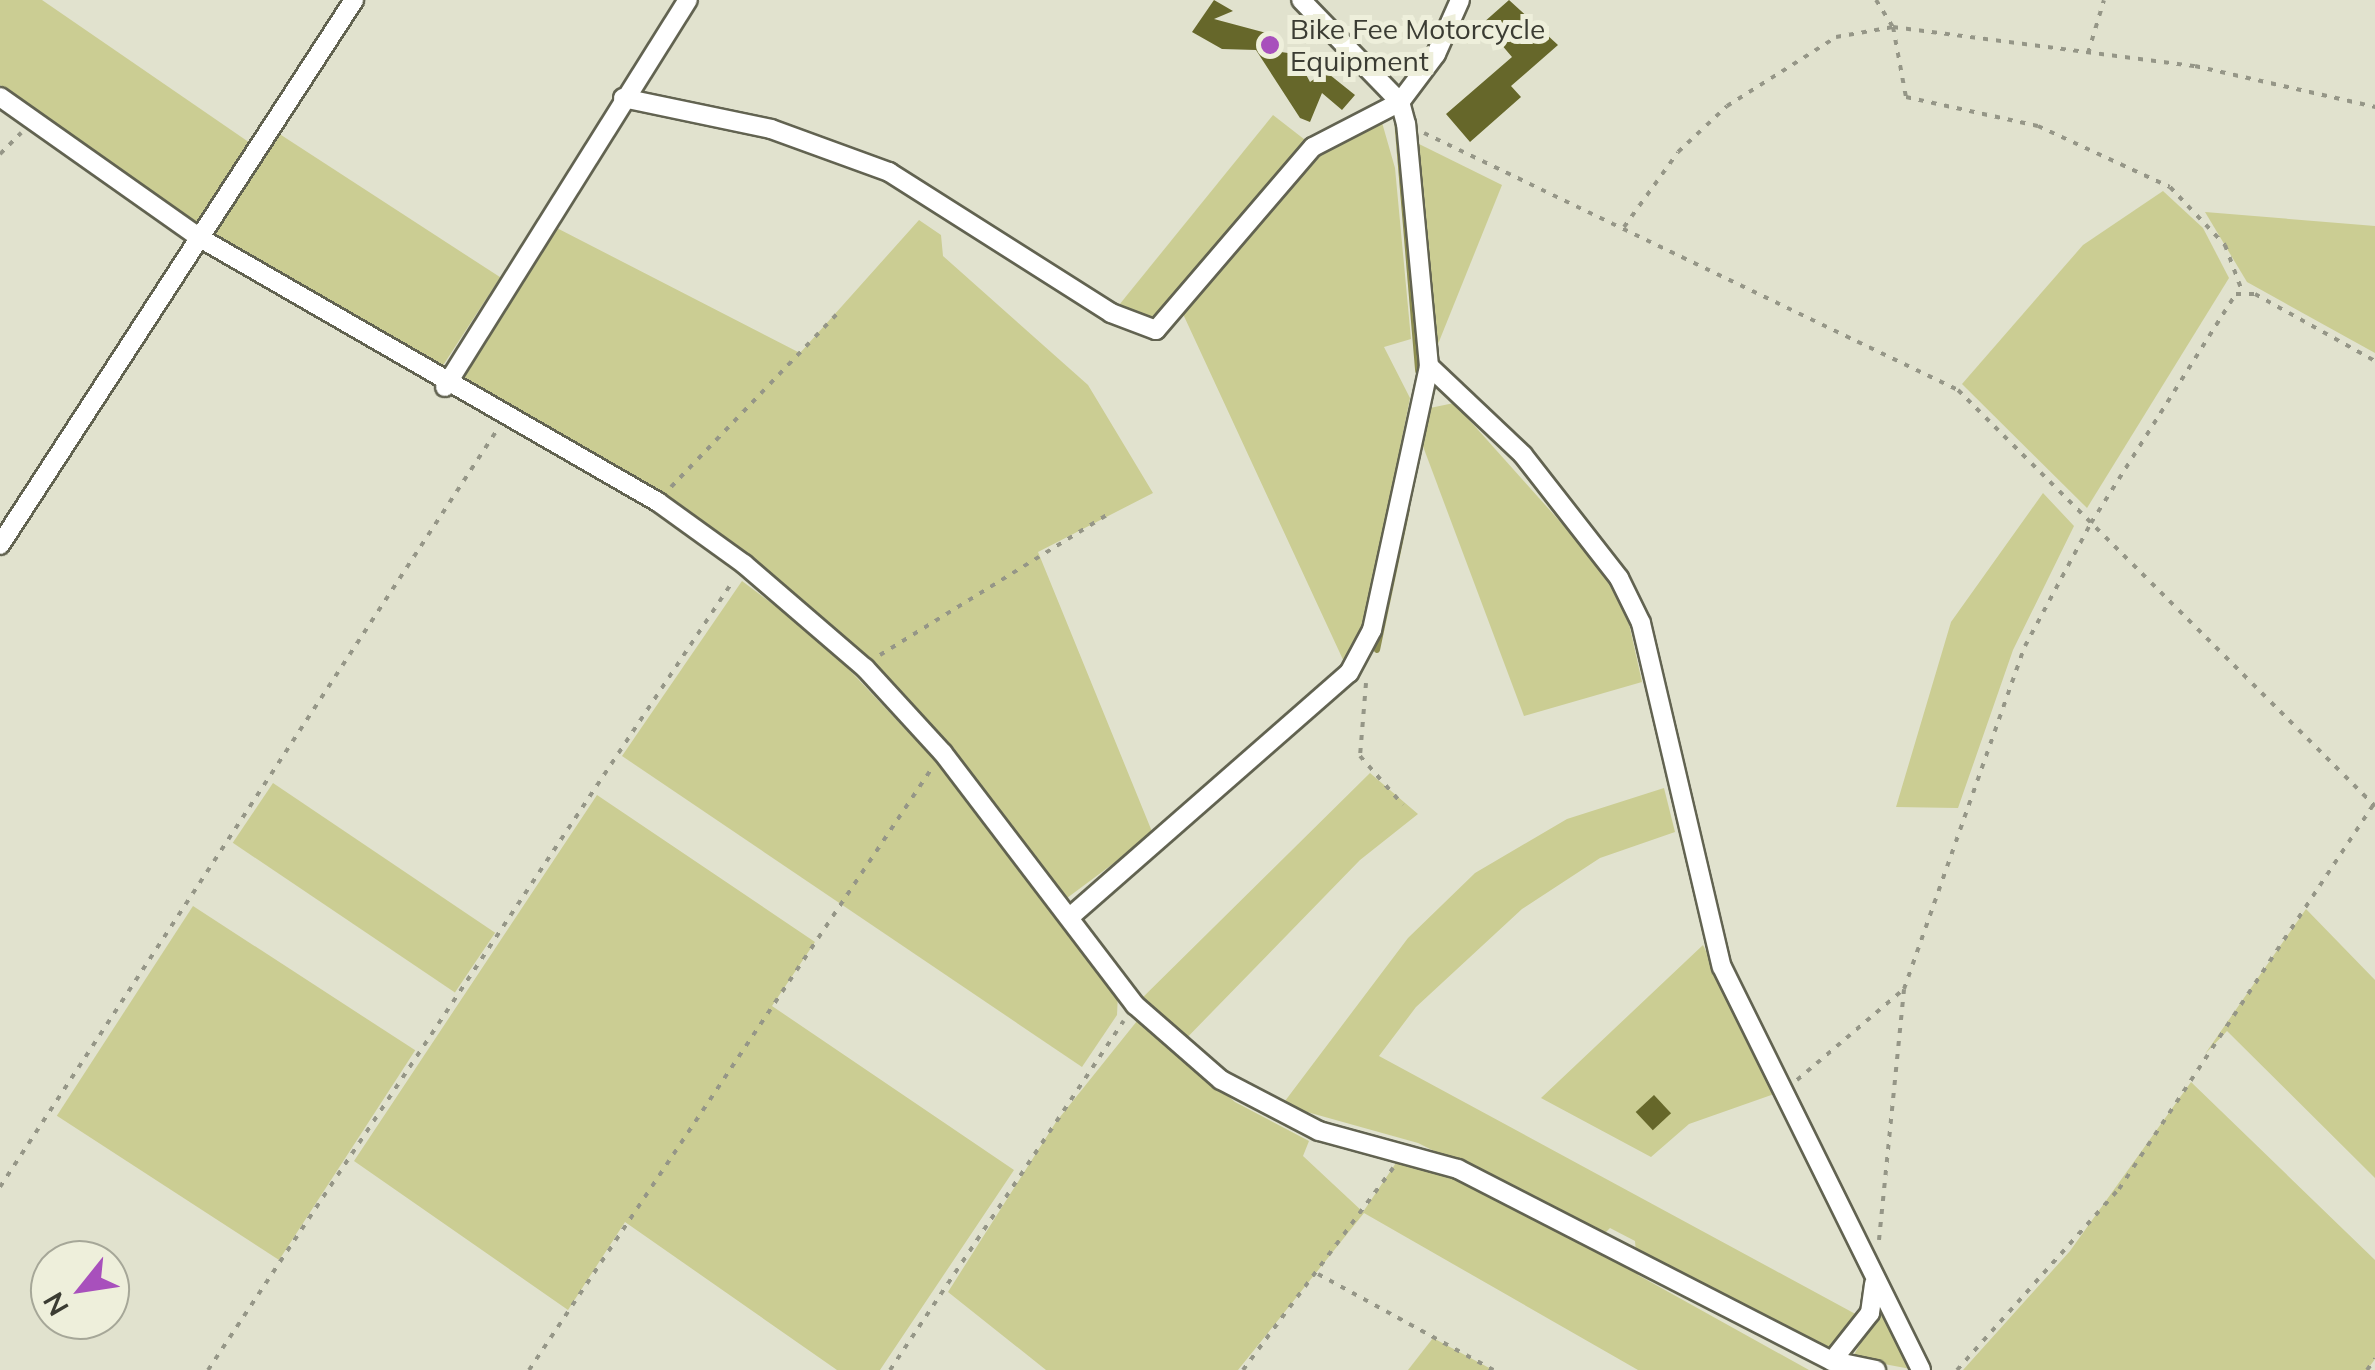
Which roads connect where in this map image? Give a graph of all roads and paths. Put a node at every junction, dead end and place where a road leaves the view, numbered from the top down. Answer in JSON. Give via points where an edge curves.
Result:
{"nodes":[{"id":1,"x":354,"y":0,"type":"edge"},
{"id":2,"x":688,"y":0,"type":"edge"},
{"id":3,"x":1300,"y":0,"type":"edge"},
{"id":4,"x":1460,"y":0,"type":"edge"},
{"id":5,"x":1876,"y":0,"type":"edge"},
{"id":6,"x":2104,"y":0,"type":"edge"},
{"id":7,"x":1892,"y":27,"type":"junction"},
{"id":8,"x":2088,"y":53,"type":"junction"},
{"id":9,"x":0,"y":97,"type":"edge"},
{"id":10,"x":623,"y":98,"type":"junction"},
{"id":11,"x":1400,"y":102,"type":"junction"},
{"id":12,"x":2375,"y":108,"type":"edge"},
{"id":13,"x":1406,"y":124,"type":"junction"},
{"id":14,"x":17,"y":136,"type":"dead end"},
{"id":15,"x":0,"y":154,"type":"edge"},
{"id":16,"x":1624,"y":227,"type":"junction"},
{"id":17,"x":200,"y":238,"type":"junction"},
{"id":18,"x":2242,"y":291,"type":"junction"},
{"id":19,"x":839,"y":312,"type":"dead end"},
{"id":20,"x":2375,"y":361,"type":"edge"},
{"id":21,"x":1429,"y":366,"type":"junction"},
{"id":22,"x":444,"y":387,"type":"junction"},
{"id":23,"x":504,"y":420,"type":"junction"},
{"id":24,"x":664,"y":495,"type":"dead end"},
{"id":25,"x":1108,"y":514,"type":"dead end"},
{"id":26,"x":2091,"y":523,"type":"junction"},
{"id":27,"x":0,"y":544,"type":"edge"},
{"id":28,"x":744,"y":564,"type":"junction"},
{"id":29,"x":1367,"y":648,"type":"junction"},
{"id":30,"x":872,"y":662,"type":"dead end"},
{"id":31,"x":942,"y":753,"type":"junction"},
{"id":32,"x":1403,"y":805,"type":"dead end"},
{"id":33,"x":2374,"y":805,"type":"edge"},
{"id":34,"x":1071,"y":916,"type":"junction"},
{"id":35,"x":1904,"y":989,"type":"junction"},
{"id":36,"x":1135,"y":1005,"type":"junction"},
{"id":37,"x":1785,"y":1090,"type":"junction"},
{"id":38,"x":1404,"y":1151,"type":"junction"},
{"id":39,"x":0,"y":1186,"type":"edge"},
{"id":40,"x":1878,"y":1247,"type":"dead end"},
{"id":41,"x":1317,"y":1274,"type":"junction"},
{"id":42,"x":1874,"y":1284,"type":"junction"},
{"id":43,"x":2375,"y":1359,"type":"edge"},
{"id":44,"x":1832,"y":1361,"type":"junction"},
{"id":45,"x":208,"y":1370,"type":"edge"},
{"id":46,"x":529,"y":1370,"type":"edge"},
{"id":47,"x":890,"y":1370,"type":"edge"},
{"id":48,"x":1243,"y":1370,"type":"edge"},
{"id":49,"x":1493,"y":1370,"type":"edge"},
{"id":50,"x":1876,"y":1370,"type":"edge"},
{"id":51,"x":1921,"y":1370,"type":"edge"},
{"id":52,"x":1956,"y":1370,"type":"edge"},
{"id":53,"x":2367,"y":1370,"type":"edge"}],
"edges":[{"from":1,"to":17,"type":"street"},
{"from":2,"to":10,"type":"street"},
{"from":3,"to":11,"type":"street"},
{"from":4,"to":11,"type":"street","via":[[1436,54]]},
{"from":5,"to":7,"type":"path"},
{"from":6,"to":8,"type":"path"},
{"from":7,"to":8,"type":"path"},
{"from":7,"to":16,"type":"path","via":[[1836,37],[1728,106],[1678,152]]},
{"from":7,"to":18,"type":"path","via":[[1906,97],[2038,126],[2170,187],[2225,245]]},
{"from":8,"to":12,"type":"path","via":[[2196,66]]},
{"from":9,"to":17,"type":"street"},
{"from":10,"to":11,"type":"street","via":[[770,129],[889,172],[1142,330],[1167,324],[1314,147]]},
{"from":10,"to":22,"type":"street"},
{"from":11,"to":13,"type":"street"},
{"from":13,"to":16,"type":"path"},
{"from":13,"to":21,"type":"street"},
{"from":14,"to":15,"type":"path"},
{"from":16,"to":26,"type":"path","via":[[1958,390]]},
{"from":17,"to":22,"type":"street"},
{"from":17,"to":27,"type":"street"},
{"from":18,"to":20,"type":"path"},
{"from":18,"to":26,"type":"path","via":[[2217,314]]},
{"from":19,"to":24,"type":"path"},
{"from":21,"to":29,"type":"street"},
{"from":21,"to":37,"type":"street","via":[[1523,455],[1619,578],[1640,624],[1722,967]]},
{"from":22,"to":23,"type":"street"},
{"from":23,"to":28,"type":"street","via":[[658,502]]},
{"from":23,"to":39,"type":"path"},
{"from":25,"to":30,"type":"path"},
{"from":26,"to":33,"type":"path"},
{"from":26,"to":35,"type":"path","via":[[2025,646]]},
{"from":28,"to":31,"type":"street","via":[[865,668]]},
{"from":28,"to":45,"type":"path"},
{"from":29,"to":32,"type":"path","via":[[1356,739],[1370,772]]},
{"from":29,"to":34,"type":"street"},
{"from":31,"to":34,"type":"street"},
{"from":31,"to":46,"type":"path"},
{"from":33,"to":52,"type":"path","via":[[2119,1189]]},
{"from":34,"to":36,"type":"street"},
{"from":35,"to":37,"type":"path"},
{"from":35,"to":40,"type":"path"},
{"from":36,"to":38,"type":"street","via":[[1220,1080],[1320,1131]]},
{"from":36,"to":47,"type":"path"},
{"from":37,"to":42,"type":"street"},
{"from":38,"to":41,"type":"path"},
{"from":38,"to":44,"type":"street","via":[[1458,1169]]},
{"from":41,"to":48,"type":"path"},
{"from":41,"to":49,"type":"path"},
{"from":42,"to":44,"type":"street","via":[[1870,1313]]},
{"from":42,"to":51,"type":"street"},
{"from":43,"to":53,"type":"path"},
{"from":44,"to":50,"type":"street"}]}
